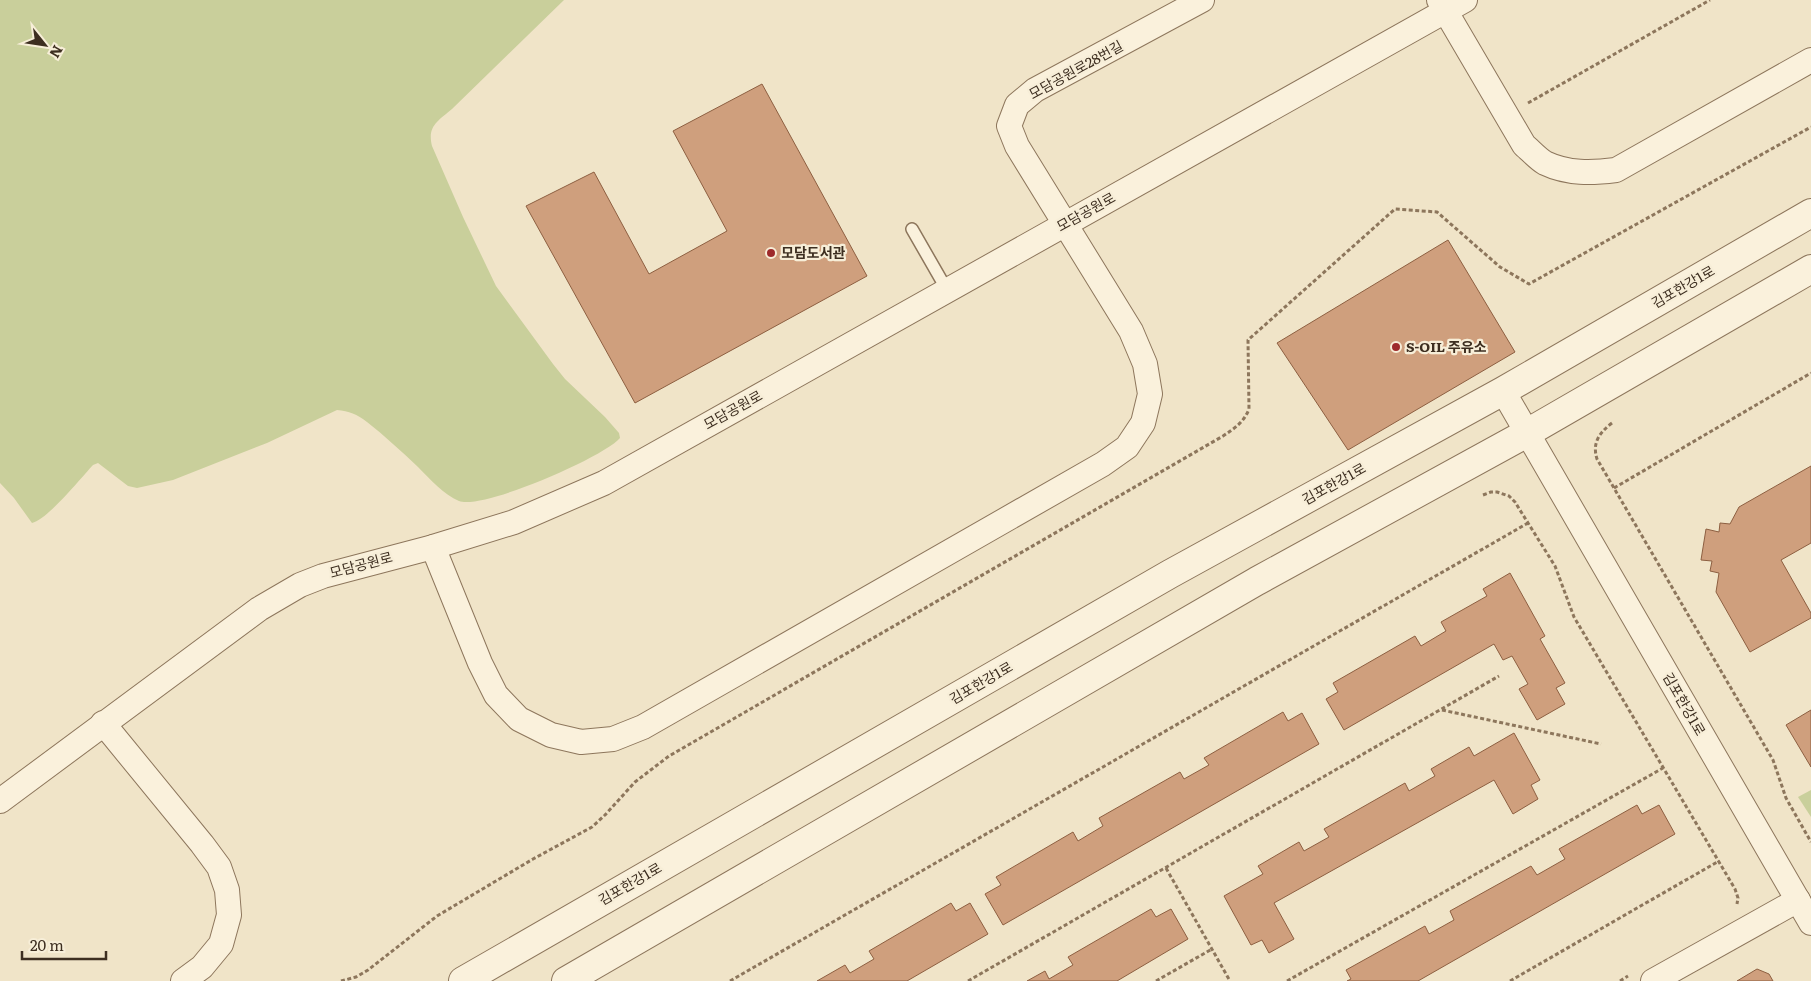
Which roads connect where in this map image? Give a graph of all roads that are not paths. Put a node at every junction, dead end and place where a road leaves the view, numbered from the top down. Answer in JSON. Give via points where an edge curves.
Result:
{"nodes":[{"id":1,"x":1202,"y":0,"type":"edge"},
{"id":2,"x":1450,"y":4,"type":"edge"},
{"id":3,"x":1811,"y":60,"type":"edge"},
{"id":4,"x":1811,"y":214,"type":"edge"},
{"id":5,"x":1065,"y":224,"type":"junction"},
{"id":6,"x":912,"y":229,"type":"dead end"},
{"id":7,"x":1811,"y":269,"type":"edge"},
{"id":8,"x":947,"y":290,"type":"junction"},
{"id":9,"x":1504,"y":392,"type":"junction"},
{"id":10,"x":1527,"y":433,"type":"junction"},
{"id":11,"x":433,"y":547,"type":"junction"},
{"id":12,"x":103,"y":723,"type":"junction"},
{"id":13,"x":0,"y":801,"type":"edge"},
{"id":14,"x":1798,"y":900,"type":"junction"},
{"id":15,"x":1811,"y":923,"type":"edge"},
{"id":16,"x":183,"y":981,"type":"edge"},
{"id":17,"x":463,"y":981,"type":"edge"},
{"id":18,"x":566,"y":981,"type":"edge"},
{"id":19,"x":1653,"y":981,"type":"edge"}],
"edges":[{"from":1,"to":5,"type":"street","name":"모담공원로28번길","via":[[1035,90],[1017,105],[1010,126],[1017,146]]},
{"from":2,"to":3,"type":"street","via":[[1506,116],[1524,144],[1544,162],[1566,170],[1590,173],[1616,170]]},
{"from":2,"to":5,"type":"street","name":"모담공원로"},
{"from":4,"to":9,"type":"street","name":"김포한강1로"},
{"from":5,"to":8,"type":"street","name":"모담공원로"},
{"from":5,"to":11,"type":"street","name":"모담공원로28번길","via":[[1131,331],[1145,364],[1150,394],[1143,423],[1127,447],[1104,464],[644,727],[613,739],[581,742],[550,735],[519,719],[496,695]]},
{"from":6,"to":8,"type":"lane"},
{"from":7,"to":10,"type":"street"},
{"from":8,"to":11,"type":"street","name":"모담공원로","via":[[604,483],[514,522]]},
{"from":9,"to":10,"type":"street","name":"김포한강1로"},
{"from":9,"to":17,"type":"street","name":"김포한강1로","via":[[1170,574]]},
{"from":10,"to":14,"type":"street","name":"김포한강1로"},
{"from":10,"to":18,"type":"street","via":[[1257,581]]},
{"from":11,"to":12,"type":"street","name":"모담공원로","via":[[345,569],[300,585],[259,609]]},
{"from":12,"to":13,"type":"street","name":"모담공원로"},
{"from":12,"to":16,"type":"street","via":[[219,866],[227,890],[229,915],[220,944],[202,967]]},
{"from":14,"to":15,"type":"street","name":"김포한강1로"},
{"from":14,"to":19,"type":"street"}]}
